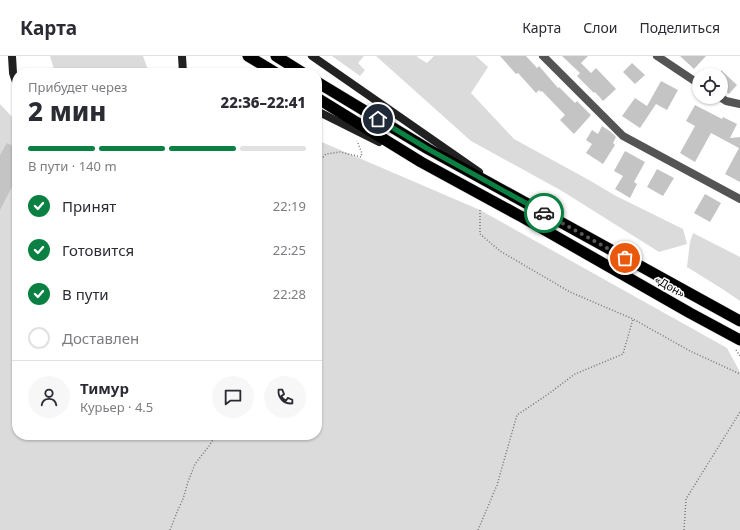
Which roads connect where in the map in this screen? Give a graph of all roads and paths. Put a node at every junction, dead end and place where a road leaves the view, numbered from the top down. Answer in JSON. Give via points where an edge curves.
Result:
{"nodes":[{"id":1,"x":12,"y":56,"type":"edge"},
{"id":2,"x":182,"y":56,"type":"edge"},
{"id":3,"x":248,"y":56,"type":"edge"},
{"id":4,"x":276,"y":56,"type":"edge"},
{"id":5,"x":312,"y":56,"type":"edge"},
{"id":6,"x":543,"y":56,"type":"edge"},
{"id":7,"x":657,"y":56,"type":"edge"},
{"id":8,"x":13,"y":68,"type":"edge"},
{"id":9,"x":183,"y":68,"type":"edge"},
{"id":10,"x":268,"y":68,"type":"edge"},
{"id":11,"x":295,"y":68,"type":"edge"},
{"id":12,"x":692,"y":79,"type":"edge"},
{"id":13,"x":322,"y":85,"type":"edge"},
{"id":14,"x":322,"y":101,"type":"edge"},
{"id":15,"x":728,"y":101,"type":"edge"},
{"id":16,"x":740,"y":104,"type":"edge"},
{"id":17,"x":322,"y":113,"type":"edge"},
{"id":18,"x":352,"y":128,"type":"junction"},
{"id":19,"x":322,"y":158,"type":"edge"},
{"id":20,"x":421,"y":162,"type":"junction"},
{"id":21,"x":740,"y":199,"type":"edge"},
{"id":22,"x":528,"y":204,"type":"junction"},
{"id":23,"x":480,"y":210,"type":"dead end"},
{"id":24,"x":633,"y":319,"type":"junction"},
{"id":25,"x":740,"y":321,"type":"edge"},
{"id":26,"x":740,"y":340,"type":"edge"},
{"id":27,"x":740,"y":374,"type":"edge"},
{"id":28,"x":740,"y":412,"type":"edge"},
{"id":29,"x":213,"y":440,"type":"edge"},
{"id":30,"x":170,"y":530,"type":"edge"},
{"id":31,"x":478,"y":530,"type":"edge"},
{"id":32,"x":684,"y":530,"type":"edge"}],
"edges":[{"from":1,"to":8,"type":"main road"},
{"from":2,"to":9,"type":"main road"},
{"from":3,"to":10,"type":"highway"},
{"from":4,"to":11,"type":"highway"},
{"from":5,"to":22,"type":"main road"},
{"from":6,"to":21,"type":"street","via":[[623,136]]},
{"from":7,"to":12,"type":"street"},
{"from":13,"to":22,"type":"highway","name":"«Дон»","via":[[428,149]]},
{"from":14,"to":20,"type":"highway","name":"«Дон»"},
{"from":15,"to":16,"type":"street"},
{"from":17,"to":18,"type":"main road"},
{"from":18,"to":19,"type":"path","via":[[362,153],[361,157],[340,152],[326,154]]},
{"from":18,"to":20,"type":"main road"},
{"from":20,"to":26,"type":"highway","name":"«Дон»"},
{"from":22,"to":25,"type":"highway","name":"«Дон»"},
{"from":23,"to":24,"type":"path","via":[[480,234],[500,251],[570,292]]},
{"from":24,"to":27,"type":"path","via":[[690,351]]},
{"from":24,"to":31,"type":"path","via":[[623,354],[575,374],[548,396],[517,415],[497,485]]},
{"from":28,"to":32,"type":"path","via":[[686,499]]},
{"from":29,"to":30,"type":"path","via":[[195,464]]}]}
